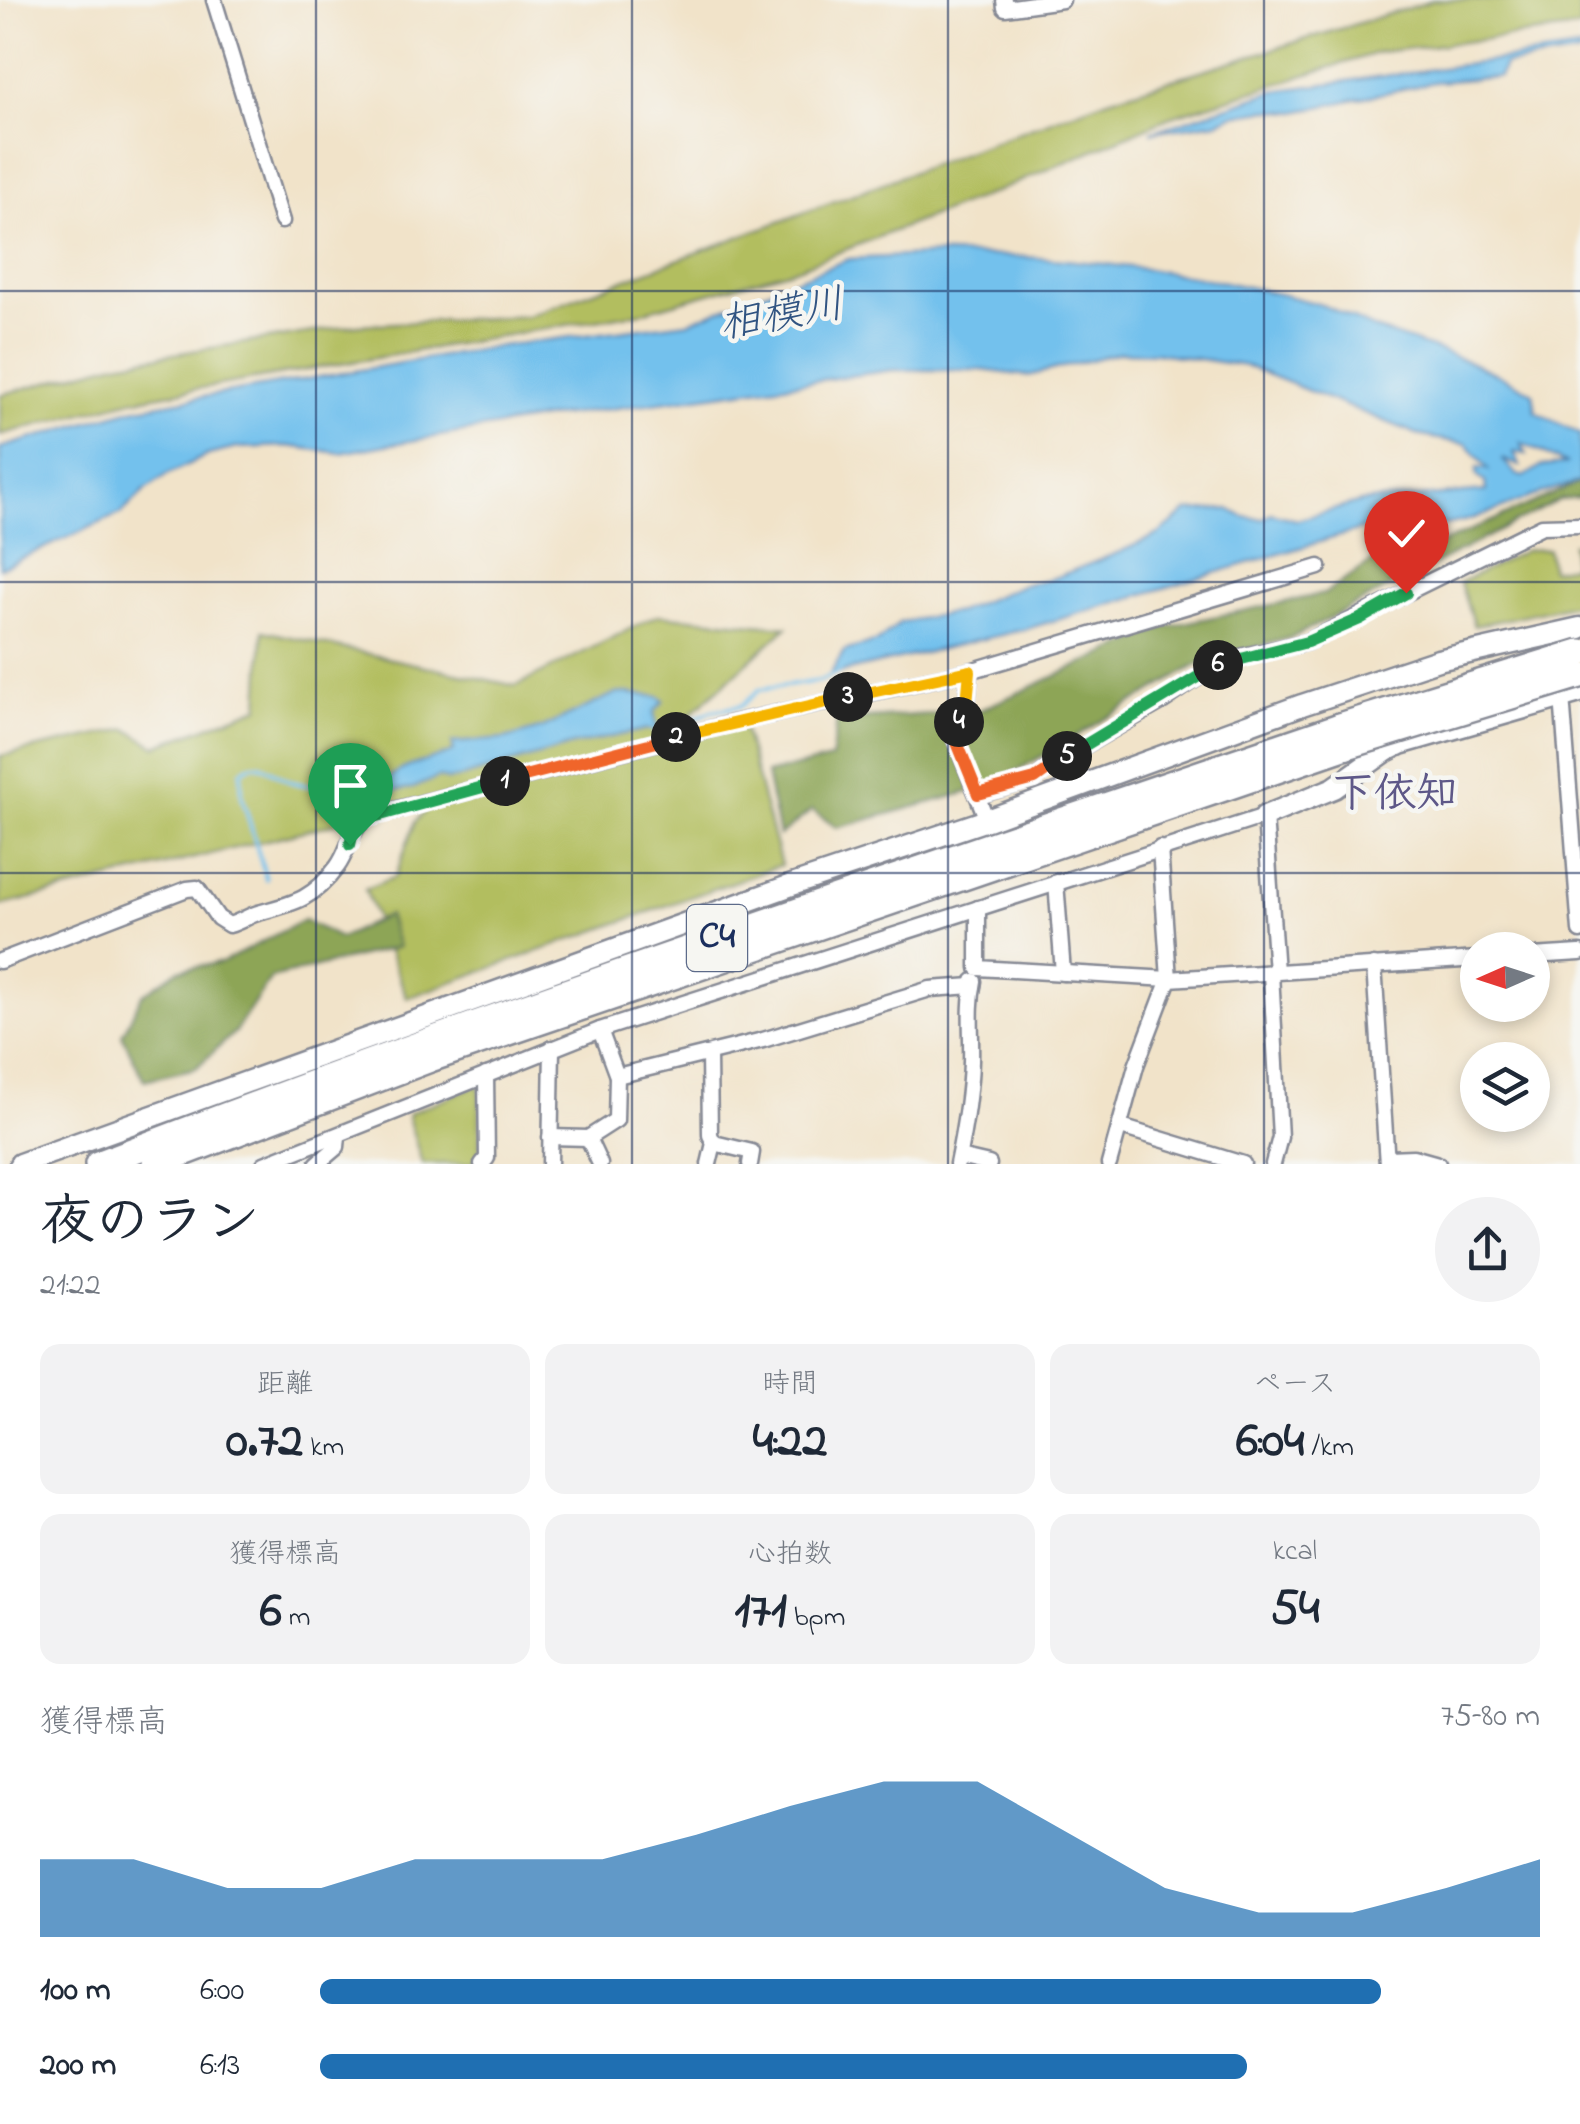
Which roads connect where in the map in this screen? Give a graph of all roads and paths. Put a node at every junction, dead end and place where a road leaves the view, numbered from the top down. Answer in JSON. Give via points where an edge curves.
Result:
{"nodes":[{"id":1,"x":214,"y":0,"type":"edge"},
{"id":2,"x":1062,"y":0,"type":"edge"},
{"id":3,"x":1005,"y":4,"type":"edge"},
{"id":4,"x":282,"y":221,"type":"dead end"},
{"id":5,"x":1580,"y":524,"type":"edge"},
{"id":6,"x":1319,"y":567,"type":"dead end"},
{"id":7,"x":1580,"y":628,"type":"edge"},
{"id":8,"x":1488,"y":647,"type":"junction"},
{"id":9,"x":1580,"y":652,"type":"edge"},
{"id":10,"x":970,"y":671,"type":"junction"},
{"id":11,"x":1580,"y":675,"type":"edge"},
{"id":12,"x":1571,"y":694,"type":"edge"},
{"id":13,"x":1506,"y":712,"type":"junction"},
{"id":14,"x":1344,"y":736,"type":"junction"},
{"id":15,"x":978,"y":794,"type":"junction"},
{"id":16,"x":1265,"y":816,"type":"junction"},
{"id":17,"x":987,"y":820,"type":"junction"},
{"id":18,"x":1160,"y":848,"type":"junction"},
{"id":19,"x":1056,"y":882,"type":"junction"},
{"id":20,"x":978,"y":908,"type":"junction"},
{"id":21,"x":1580,"y":931,"type":"edge"},
{"id":22,"x":1580,"y":953,"type":"edge"},
{"id":23,"x":1550,"y":955,"type":"edge"},
{"id":24,"x":0,"y":960,"type":"edge"},
{"id":25,"x":1460,"y":960,"type":"edge"},
{"id":26,"x":1374,"y":965,"type":"junction"},
{"id":27,"x":978,"y":968,"type":"junction"},
{"id":28,"x":1063,"y":973,"type":"junction"},
{"id":29,"x":1274,"y":973,"type":"junction"},
{"id":30,"x":1170,"y":979,"type":"junction"},
{"id":31,"x":973,"y":986,"type":"junction"},
{"id":32,"x":600,"y":1030,"type":"junction"},
{"id":33,"x":552,"y":1048,"type":"junction"},
{"id":34,"x":709,"y":1054,"type":"junction"},
{"id":35,"x":486,"y":1075,"type":"junction"},
{"id":36,"x":617,"y":1076,"type":"junction"},
{"id":37,"x":1120,"y":1127,"type":"junction"},
{"id":38,"x":338,"y":1136,"type":"junction"},
{"id":39,"x":550,"y":1138,"type":"junction"},
{"id":40,"x":588,"y":1138,"type":"junction"},
{"id":41,"x":714,"y":1144,"type":"junction"},
{"id":42,"x":958,"y":1161,"type":"edge"},
{"id":43,"x":1387,"y":1161,"type":"edge"},
{"id":44,"x":20,"y":1164,"type":"edge"},
{"id":45,"x":98,"y":1164,"type":"edge"},
{"id":46,"x":155,"y":1164,"type":"edge"},
{"id":47,"x":264,"y":1164,"type":"edge"},
{"id":48,"x":316,"y":1164,"type":"edge"},
{"id":49,"x":482,"y":1164,"type":"edge"},
{"id":50,"x":550,"y":1164,"type":"edge"},
{"id":51,"x":600,"y":1164,"type":"edge"},
{"id":52,"x":710,"y":1164,"type":"edge"},
{"id":53,"x":750,"y":1164,"type":"edge"},
{"id":54,"x":990,"y":1164,"type":"edge"},
{"id":55,"x":1109,"y":1164,"type":"edge"},
{"id":56,"x":1243,"y":1164,"type":"edge"},
{"id":57,"x":1272,"y":1164,"type":"edge"},
{"id":58,"x":1438,"y":1164,"type":"edge"}],
"edges":[{"from":1,"to":4,"type":"street"},
{"from":2,"to":3,"type":"street"},
{"from":5,"to":15,"type":"street","via":[[1542,526],[1307,642],[1212,668],[1035,779]]},
{"from":6,"to":10,"type":"street"},
{"from":7,"to":8,"type":"street"},
{"from":8,"to":13,"type":"street"},
{"from":8,"to":17,"type":"street","via":[[1302,704]]},
{"from":9,"to":14,"type":"highway","number":"C4","bridge":true},
{"from":10,"to":15,"type":"street","via":[[954,735]]},
{"from":10,"to":24,"type":"street","via":[[733,723],[371,816],[354,828],[336,868],[311,894],[285,908],[229,925],[196,888],[187,889]]},
{"from":11,"to":14,"type":"highway","number":"C4","bridge":true},
{"from":12,"to":13,"type":"street"},
{"from":12,"to":21,"type":"street"},
{"from":13,"to":16,"type":"street","via":[[1400,744],[1334,788]]},
{"from":14,"to":45,"type":"highway","number":"C4","via":[[442,1034]]},
{"from":14,"to":46,"type":"highway","number":"C4","via":[[518,1028]]},
{"from":15,"to":17,"type":"street"},
{"from":16,"to":18,"type":"street"},
{"from":16,"to":29,"type":"street"},
{"from":17,"to":44,"type":"street"},
{"from":18,"to":19,"type":"street"},
{"from":18,"to":30,"type":"street"},
{"from":19,"to":20,"type":"street"},
{"from":19,"to":28,"type":"street"},
{"from":20,"to":27,"type":"street"},
{"from":20,"to":32,"type":"street"},
{"from":22,"to":23,"type":"street"},
{"from":25,"to":26,"type":"street"},
{"from":26,"to":29,"type":"street"},
{"from":26,"to":43,"type":"street"},
{"from":27,"to":28,"type":"street"},
{"from":27,"to":31,"type":"street"},
{"from":28,"to":30,"type":"street"},
{"from":29,"to":30,"type":"street"},
{"from":29,"to":57,"type":"street","via":[[1280,1137]]},
{"from":30,"to":37,"type":"street"},
{"from":31,"to":34,"type":"street","via":[[930,988]]},
{"from":31,"to":42,"type":"street","via":[[969,1094]]},
{"from":32,"to":33,"type":"street"},
{"from":32,"to":36,"type":"street"},
{"from":33,"to":35,"type":"street"},
{"from":33,"to":39,"type":"street"},
{"from":34,"to":36,"type":"street"},
{"from":34,"to":41,"type":"street"},
{"from":35,"to":38,"type":"street"},
{"from":35,"to":49,"type":"street"},
{"from":36,"to":40,"type":"street","via":[[616,1120]]},
{"from":37,"to":55,"type":"street"},
{"from":37,"to":56,"type":"street"},
{"from":38,"to":47,"type":"street"},
{"from":38,"to":48,"type":"street","via":[[337,1147]]},
{"from":39,"to":40,"type":"street"},
{"from":39,"to":50,"type":"street"},
{"from":40,"to":51,"type":"street"},
{"from":41,"to":52,"type":"street"},
{"from":41,"to":53,"type":"street","via":[[752,1152]]},
{"from":42,"to":54,"type":"street"},
{"from":43,"to":58,"type":"street","via":[[1413,1157]]}]}
